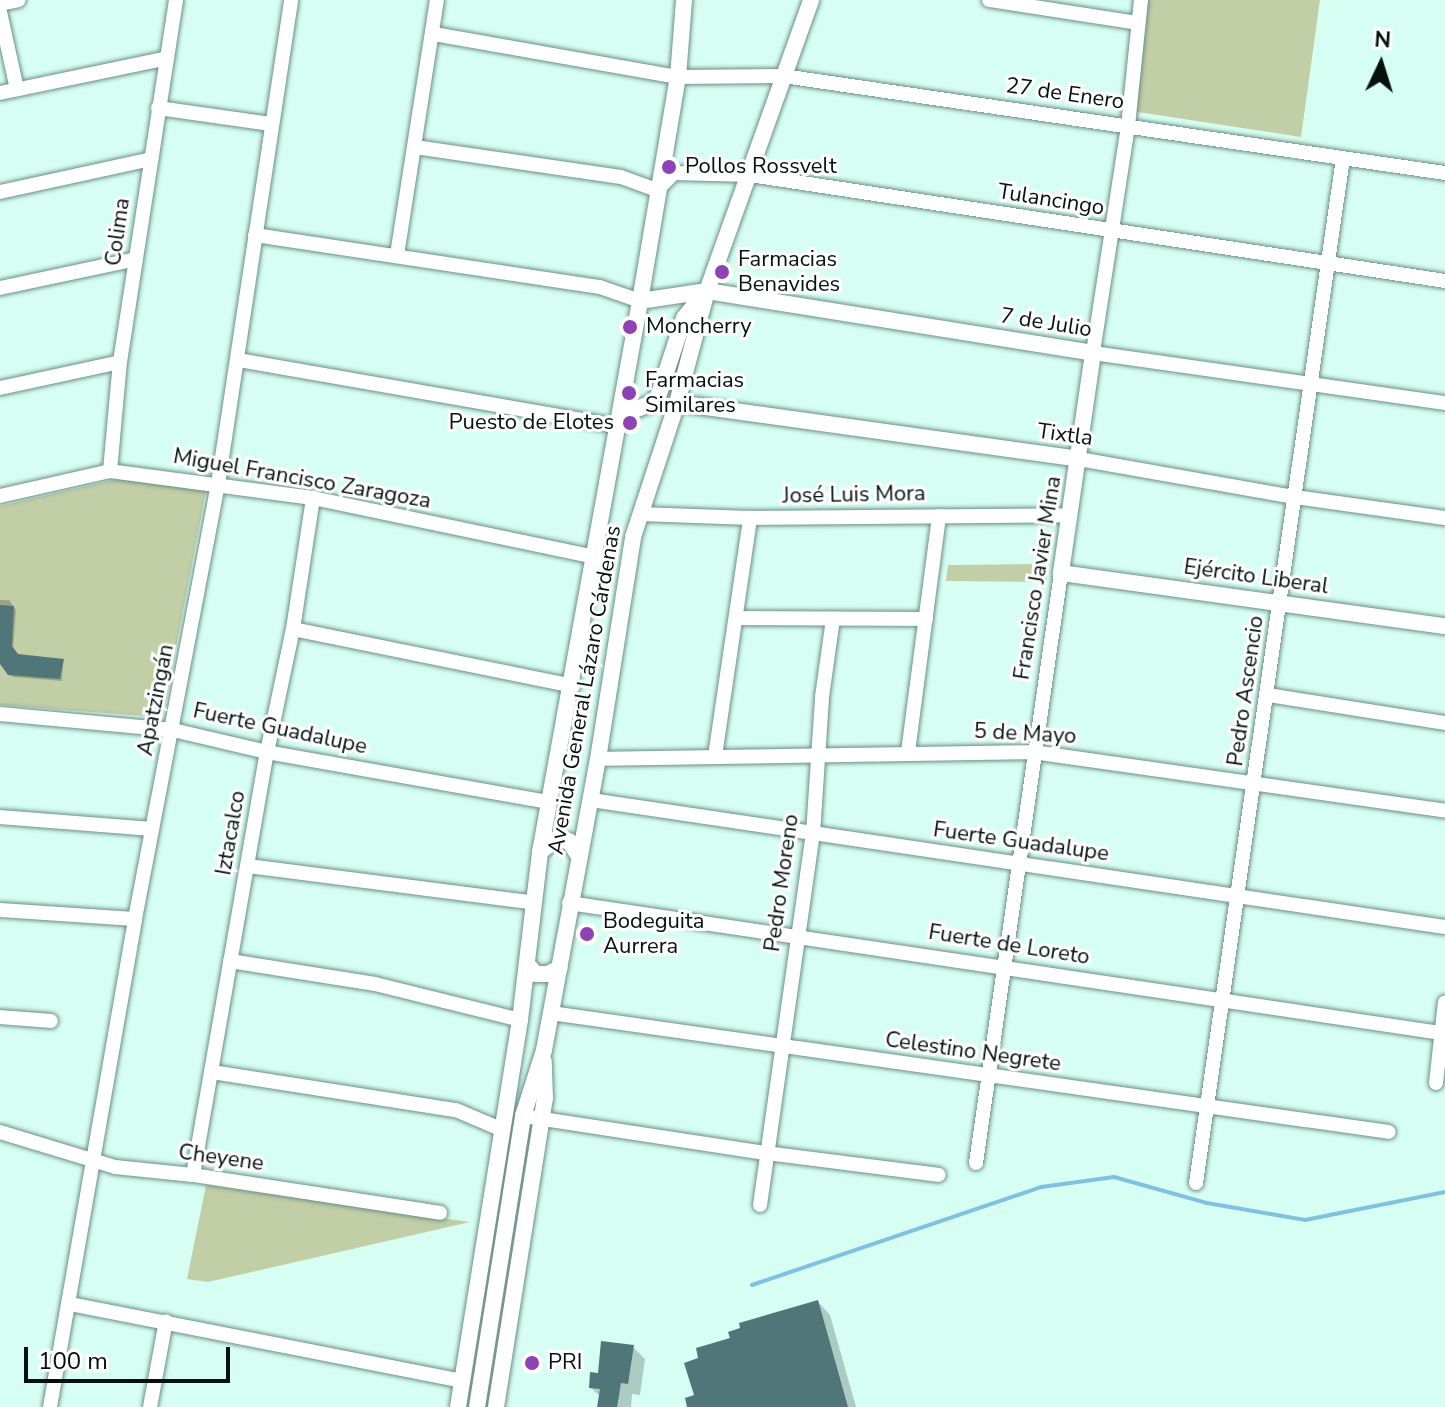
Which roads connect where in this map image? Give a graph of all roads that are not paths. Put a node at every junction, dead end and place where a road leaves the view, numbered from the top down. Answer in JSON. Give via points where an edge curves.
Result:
{"nodes":[{"id":1,"x":19,"y":0,"type":"edge"},
{"id":2,"x":176,"y":0,"type":"edge"},
{"id":3,"x":291,"y":0,"type":"edge"},
{"id":4,"x":437,"y":0,"type":"edge"},
{"id":5,"x":684,"y":0,"type":"edge"},
{"id":6,"x":811,"y":0,"type":"edge"},
{"id":7,"x":989,"y":0,"type":"edge"},
{"id":8,"x":1141,"y":0,"type":"edge"},
{"id":9,"x":0,"y":4,"type":"edge"},
{"id":10,"x":0,"y":12,"type":"edge"},
{"id":11,"x":1138,"y":23,"type":"junction"},
{"id":12,"x":434,"y":34,"type":"junction"},
{"id":13,"x":167,"y":58,"type":"junction"},
{"id":14,"x":783,"y":76,"type":"junction"},
{"id":15,"x":678,"y":77,"type":"junction"},
{"id":16,"x":17,"y":89,"type":"junction"},
{"id":17,"x":0,"y":93,"type":"edge"},
{"id":18,"x":158,"y":108,"type":"junction"},
{"id":19,"x":271,"y":124,"type":"junction"},
{"id":20,"x":1128,"y":126,"type":"junction"},
{"id":21,"x":415,"y":147,"type":"junction"},
{"id":22,"x":1343,"y":158,"type":"junction"},
{"id":23,"x":151,"y":159,"type":"junction"},
{"id":24,"x":1445,"y":173,"type":"edge"},
{"id":25,"x":750,"y":175,"type":"junction"},
{"id":26,"x":657,"y":190,"type":"junction"},
{"id":27,"x":0,"y":192,"type":"edge"},
{"id":28,"x":1112,"y":232,"type":"junction"},
{"id":29,"x":255,"y":235,"type":"junction"},
{"id":30,"x":397,"y":255,"type":"junction"},
{"id":31,"x":136,"y":259,"type":"junction"},
{"id":32,"x":1329,"y":265,"type":"junction"},
{"id":33,"x":1445,"y":281,"type":"edge"},
{"id":34,"x":0,"y":288,"type":"edge"},
{"id":35,"x":707,"y":291,"type":"junction"},
{"id":36,"x":640,"y":301,"type":"junction"},
{"id":37,"x":1093,"y":353,"type":"junction"},
{"id":38,"x":239,"y":360,"type":"junction"},
{"id":39,"x":120,"y":362,"type":"junction"},
{"id":40,"x":1313,"y":383,"type":"junction"},
{"id":41,"x":0,"y":388,"type":"edge"},
{"id":42,"x":677,"y":403,"type":"junction"},
{"id":43,"x":1445,"y":403,"type":"edge"},
{"id":44,"x":619,"y":426,"type":"junction"},
{"id":45,"x":1079,"y":459,"type":"junction"},
{"id":46,"x":110,"y":471,"type":"junction"},
{"id":47,"x":218,"y":484,"type":"junction"},
{"id":48,"x":0,"y":496,"type":"edge"},
{"id":49,"x":1295,"y":497,"type":"junction"},
{"id":50,"x":313,"y":498,"type":"junction"},
{"id":51,"x":640,"y":514,"type":"junction"},
{"id":52,"x":1069,"y":515,"type":"junction"},
{"id":53,"x":939,"y":516,"type":"junction"},
{"id":54,"x":750,"y":518,"type":"junction"},
{"id":55,"x":1445,"y":518,"type":"edge"},
{"id":56,"x":596,"y":557,"type":"junction"},
{"id":57,"x":1061,"y":573,"type":"junction"},
{"id":58,"x":1281,"y":603,"type":"junction"},
{"id":59,"x":736,"y":618,"type":"junction"},
{"id":60,"x":833,"y":619,"type":"junction"},
{"id":61,"x":926,"y":619,"type":"junction"},
{"id":62,"x":1445,"y":626,"type":"edge"},
{"id":63,"x":293,"y":629,"type":"junction"},
{"id":64,"x":573,"y":686,"type":"junction"},
{"id":65,"x":1268,"y":695,"type":"junction"},
{"id":66,"x":0,"y":714,"type":"edge"},
{"id":67,"x":1445,"y":723,"type":"edge"},
{"id":68,"x":173,"y":730,"type":"junction"},
{"id":69,"x":267,"y":752,"type":"junction"},
{"id":70,"x":908,"y":752,"type":"junction"},
{"id":71,"x":1033,"y":752,"type":"junction"},
{"id":72,"x":818,"y":754,"type":"junction"},
{"id":73,"x":715,"y":756,"type":"junction"},
{"id":74,"x":598,"y":759,"type":"junction"},
{"id":75,"x":1255,"y":784,"type":"junction"},
{"id":76,"x":591,"y":800,"type":"junction"},
{"id":77,"x":548,"y":802,"type":"junction"},
{"id":78,"x":1445,"y":811,"type":"edge"},
{"id":79,"x":0,"y":817,"type":"edge"},
{"id":80,"x":152,"y":829,"type":"junction"},
{"id":81,"x":813,"y":834,"type":"junction"},
{"id":82,"x":540,"y":852,"type":"junction"},
{"id":83,"x":578,"y":855,"type":"junction"},
{"id":84,"x":1017,"y":864,"type":"junction"},
{"id":85,"x":248,"y":866,"type":"junction"},
{"id":86,"x":1236,"y":894,"type":"junction"},
{"id":87,"x":535,"y":903,"type":"junction"},
{"id":88,"x":569,"y":903,"type":"junction"},
{"id":89,"x":0,"y":910,"type":"edge"},
{"id":90,"x":135,"y":919,"type":"junction"},
{"id":91,"x":1445,"y":927,"type":"edge"},
{"id":92,"x":796,"y":936,"type":"junction"},
{"id":93,"x":230,"y":961,"type":"junction"},
{"id":94,"x":527,"y":964,"type":"junction"},
{"id":95,"x":1004,"y":966,"type":"junction"},
{"id":96,"x":560,"y":968,"type":"junction"},
{"id":97,"x":1222,"y":1000,"type":"junction"},
{"id":98,"x":1445,"y":1002,"type":"edge"},
{"id":99,"x":551,"y":1013,"type":"junction"},
{"id":100,"x":0,"y":1017,"type":"edge"},
{"id":101,"x":520,"y":1020,"type":"junction"},
{"id":102,"x":51,"y":1021,"type":"dead end"},
{"id":103,"x":1441,"y":1033,"type":"junction"},
{"id":104,"x":781,"y":1047,"type":"junction"},
{"id":105,"x":544,"y":1050,"type":"junction"},
{"id":106,"x":212,"y":1072,"type":"junction"},
{"id":107,"x":991,"y":1077,"type":"junction"},
{"id":108,"x":1436,"y":1083,"type":"dead end"},
{"id":109,"x":1208,"y":1108,"type":"junction"},
{"id":110,"x":523,"y":1116,"type":"junction"},
{"id":111,"x":541,"y":1120,"type":"junction"},
{"id":112,"x":503,"y":1130,"type":"junction"},
{"id":113,"x":0,"y":1132,"type":"edge"},
{"id":114,"x":1389,"y":1132,"type":"dead end"},
{"id":115,"x":766,"y":1153,"type":"junction"},
{"id":116,"x":94,"y":1161,"type":"junction"},
{"id":117,"x":976,"y":1163,"type":"dead end"},
{"id":118,"x":193,"y":1175,"type":"junction"},
{"id":119,"x":939,"y":1175,"type":"dead end"},
{"id":120,"x":1196,"y":1183,"type":"dead end"},
{"id":121,"x":760,"y":1205,"type":"dead end"},
{"id":122,"x":440,"y":1213,"type":"dead end"},
{"id":123,"x":70,"y":1304,"type":"junction"},
{"id":124,"x":166,"y":1321,"type":"junction"},
{"id":125,"x":505,"y":1345,"type":"junction"},
{"id":126,"x":484,"y":1362,"type":"junction"},
{"id":127,"x":462,"y":1381,"type":"junction"},
{"id":128,"x":50,"y":1407,"type":"edge"},
{"id":129,"x":150,"y":1407,"type":"edge"},
{"id":130,"x":458,"y":1407,"type":"edge"},
{"id":131,"x":477,"y":1407,"type":"edge"},
{"id":132,"x":496,"y":1407,"type":"edge"}],
"edges":[{"from":1,"to":9,"type":"street"},
{"from":2,"to":13,"type":"street","name":"Colima"},
{"from":3,"to":19,"type":"street","name":"Apatzingán"},
{"from":4,"to":12,"type":"street"},
{"from":5,"to":15,"type":"street","name":"Avenida General Lázaro Cárdenas"},
{"from":6,"to":14,"type":"street","name":"Avenida General Lázaro Cárdenas"},
{"from":7,"to":11,"type":"street"},
{"from":8,"to":11,"type":"street","name":"Francisco Javier Mina"},
{"from":10,"to":16,"type":"street"},
{"from":11,"to":20,"type":"street","name":"Francisco Javier Mina"},
{"from":12,"to":15,"type":"street","name":"27 de Enero"},
{"from":12,"to":21,"type":"street"},
{"from":13,"to":16,"type":"street"},
{"from":13,"to":18,"type":"street","name":"Colima"},
{"from":14,"to":15,"type":"street","name":"27 de Enero"},
{"from":14,"to":20,"type":"street","name":"27 de Enero"},
{"from":14,"to":25,"type":"street","name":"Avenida General Lázaro Cárdenas"},
{"from":15,"to":26,"type":"street","name":"Avenida General Lázaro Cárdenas"},
{"from":16,"to":17,"type":"street"},
{"from":18,"to":19,"type":"street"},
{"from":18,"to":23,"type":"street","name":"Colima"},
{"from":19,"to":29,"type":"street","name":"Apatzingán"},
{"from":20,"to":22,"type":"street","name":"27 de Enero"},
{"from":20,"to":28,"type":"street","name":"Francisco Javier Mina"},
{"from":21,"to":26,"type":"street","via":[[621,177]]},
{"from":21,"to":30,"type":"street"},
{"from":22,"to":24,"type":"street","name":"27 de Enero"},
{"from":22,"to":32,"type":"street","name":"Pedro Ascencio"},
{"from":23,"to":27,"type":"street"},
{"from":23,"to":31,"type":"street","name":"Colima"},
{"from":25,"to":26,"type":"street","name":"Tulancingo","via":[[674,173]]},
{"from":25,"to":28,"type":"street","name":"Tulancingo"},
{"from":25,"to":35,"type":"street","name":"Avenida General Lázaro Cárdenas"},
{"from":26,"to":36,"type":"street","name":"Avenida General Lázaro Cárdenas"},
{"from":28,"to":32,"type":"street","name":"Tulancingo"},
{"from":28,"to":37,"type":"street","name":"Francisco Javier Mina"},
{"from":29,"to":30,"type":"street"},
{"from":29,"to":38,"type":"street","name":"Apatzingán"},
{"from":30,"to":36,"type":"street","via":[[600,287]]},
{"from":31,"to":34,"type":"street"},
{"from":31,"to":39,"type":"street","name":"Colima"},
{"from":32,"to":33,"type":"street","name":"Tulancingo"},
{"from":32,"to":40,"type":"street","name":"Pedro Ascencio"},
{"from":35,"to":36,"type":"street","name":"7 de Julio"},
{"from":35,"to":37,"type":"street","name":"7 de Julio"},
{"from":35,"to":42,"type":"street","name":"Avenida General Lázaro Cárdenas"},
{"from":35,"to":44,"type":"street","via":[[684,318],[659,394]]},
{"from":36,"to":44,"type":"street","name":"Avenida General Lázaro Cárdenas"},
{"from":37,"to":40,"type":"street","name":"7 de Julio"},
{"from":37,"to":45,"type":"street","name":"Francisco Javier Mina"},
{"from":38,"to":44,"type":"street"},
{"from":38,"to":47,"type":"street","name":"Apatzingán"},
{"from":39,"to":41,"type":"street"},
{"from":39,"to":46,"type":"street","name":"Colima"},
{"from":40,"to":43,"type":"street","name":"7 de Julio"},
{"from":40,"to":49,"type":"street","name":"Pedro Ascencio"},
{"from":42,"to":45,"type":"street","name":"Tixtla"},
{"from":42,"to":51,"type":"street","name":"Avenida General Lázaro Cárdenas"},
{"from":44,"to":56,"type":"street","name":"Avenida General Lázaro Cárdenas"},
{"from":45,"to":49,"type":"street","name":"Tixtla"},
{"from":45,"to":52,"type":"street","name":"Francisco Javier Mina"},
{"from":46,"to":47,"type":"street","name":"Miguel Francisco Zaragoza"},
{"from":46,"to":48,"type":"street","name":"Miguel Francisco Zaragoza"},
{"from":47,"to":50,"type":"street","name":"Miguel Francisco Zaragoza"},
{"from":47,"to":68,"type":"street","name":"Apatzingán"},
{"from":49,"to":55,"type":"street","name":"Tixtla"},
{"from":49,"to":58,"type":"street","name":"Pedro Ascencio"},
{"from":50,"to":56,"type":"street","name":"Miguel Francisco Zaragoza"},
{"from":50,"to":63,"type":"street","name":"Iztacalco"},
{"from":51,"to":54,"type":"street","name":"José Luis Mora"},
{"from":51,"to":74,"type":"street","name":"Avenida General Lázaro Cárdenas"},
{"from":52,"to":53,"type":"street","name":"José Luis Mora"},
{"from":52,"to":57,"type":"street","name":"Francisco Javier Mina"},
{"from":53,"to":54,"type":"street","name":"José Luis Mora"},
{"from":53,"to":61,"type":"street"},
{"from":54,"to":59,"type":"street"},
{"from":56,"to":64,"type":"street","name":"Avenida General Lázaro Cárdenas"},
{"from":57,"to":58,"type":"street","name":"Ejército Liberal"},
{"from":57,"to":71,"type":"street","name":"Francisco Javier Mina"},
{"from":58,"to":62,"type":"street","name":"Ejército Liberal"},
{"from":58,"to":65,"type":"street","name":"Pedro Ascencio"},
{"from":59,"to":60,"type":"street"},
{"from":59,"to":73,"type":"street"},
{"from":60,"to":61,"type":"street"},
{"from":60,"to":72,"type":"street","name":"Pedro Moreno"},
{"from":61,"to":70,"type":"street"},
{"from":63,"to":64,"type":"street"},
{"from":63,"to":69,"type":"street","name":"Iztacalco"},
{"from":64,"to":77,"type":"street","name":"Avenida General Lázaro Cárdenas"},
{"from":65,"to":67,"type":"street"},
{"from":65,"to":75,"type":"street","name":"Pedro Ascencio"},
{"from":66,"to":68,"type":"street","name":"Fuerte Guadalupe"},
{"from":68,"to":69,"type":"street","name":"Fuerte Guadalupe"},
{"from":68,"to":80,"type":"street","name":"Apatzingán"},
{"from":69,"to":77,"type":"street","name":"Fuerte Guadalupe"},
{"from":69,"to":85,"type":"street","name":"Iztacalco"},
{"from":70,"to":71,"type":"street","name":"5 de Mayo"},
{"from":70,"to":72,"type":"street","name":"5 de Mayo"},
{"from":71,"to":75,"type":"street","name":"5 de Mayo"},
{"from":71,"to":84,"type":"street","name":"Francisco Javier Mina"},
{"from":72,"to":73,"type":"street","name":"5 de Mayo"},
{"from":72,"to":81,"type":"street","name":"Pedro Moreno"},
{"from":73,"to":74,"type":"street","name":"5 de Mayo"},
{"from":74,"to":76,"type":"street","name":"Avenida General Lázaro Cárdenas"},
{"from":75,"to":78,"type":"street","name":"5 de Mayo"},
{"from":75,"to":86,"type":"street","name":"Pedro Ascencio"},
{"from":76,"to":81,"type":"street","name":"Fuerte Guadalupe"},
{"from":76,"to":83,"type":"street","name":"Avenida General Lázaro Cárdenas"},
{"from":77,"to":82,"type":"street","name":"Avenida General Lázaro Cárdenas"},
{"from":79,"to":80,"type":"street"},
{"from":80,"to":90,"type":"street","name":"Apatzingán"},
{"from":81,"to":84,"type":"street","name":"Fuerte Guadalupe"},
{"from":81,"to":92,"type":"street","name":"Pedro Moreno"},
{"from":82,"to":83,"type":"street","via":[[556,839],[569,841]]},
{"from":82,"to":87,"type":"street","name":"Avenida General Lázaro Cárdenas"},
{"from":83,"to":88,"type":"street","name":"Avenida General Lázaro Cárdenas"},
{"from":84,"to":86,"type":"street","name":"Fuerte Guadalupe"},
{"from":84,"to":95,"type":"street","name":"Francisco Javier Mina"},
{"from":85,"to":87,"type":"street"},
{"from":85,"to":93,"type":"street","name":"Iztacalco"},
{"from":86,"to":91,"type":"street","name":"Fuerte Guadalupe"},
{"from":86,"to":97,"type":"street","name":"Pedro Ascencio"},
{"from":87,"to":94,"type":"street","name":"Avenida General Lázaro Cárdenas"},
{"from":88,"to":92,"type":"street","name":"Fuerte de Loreto"},
{"from":88,"to":96,"type":"street","name":"Avenida General Lázaro Cárdenas"},
{"from":89,"to":90,"type":"street"},
{"from":90,"to":116,"type":"street","name":"Apatzingán"},
{"from":92,"to":95,"type":"street","name":"Fuerte de Loreto"},
{"from":92,"to":104,"type":"street","name":"Pedro Moreno"},
{"from":93,"to":101,"type":"street","via":[[375,984]]},
{"from":93,"to":106,"type":"street","name":"Iztacalco"},
{"from":94,"to":96,"type":"street","via":[[536,974]]},
{"from":94,"to":101,"type":"street","name":"Avenida General Lázaro Cárdenas"},
{"from":95,"to":97,"type":"street","name":"Fuerte de Loreto"},
{"from":95,"to":107,"type":"street","name":"Francisco Javier Mina"},
{"from":96,"to":99,"type":"street","name":"Avenida General Lázaro Cárdenas"},
{"from":97,"to":103,"type":"street","name":"Fuerte de Loreto"},
{"from":97,"to":109,"type":"street","name":"Pedro Ascencio"},
{"from":98,"to":103,"type":"street"},
{"from":99,"to":104,"type":"street","name":"Celestino Negrete"},
{"from":99,"to":105,"type":"street","name":"Avenida General Lázaro Cárdenas"},
{"from":100,"to":102,"type":"street"},
{"from":101,"to":112,"type":"street","name":"Avenida General Lázaro Cárdenas"},
{"from":103,"to":108,"type":"street"},
{"from":104,"to":107,"type":"street","name":"Celestino Negrete"},
{"from":104,"to":115,"type":"street","name":"Pedro Moreno"},
{"from":105,"to":110,"type":"street","name":"Avenida General Lázaro Cárdenas"},
{"from":105,"to":111,"type":"street"},
{"from":106,"to":112,"type":"street","via":[[456,1110]]},
{"from":106,"to":118,"type":"street","name":"Iztacalco"},
{"from":107,"to":109,"type":"street","name":"Celestino Negrete"},
{"from":107,"to":117,"type":"street","name":"Francisco Javier Mina"},
{"from":109,"to":114,"type":"street","name":"Celestino Negrete"},
{"from":109,"to":120,"type":"street","name":"Pedro Ascencio"},
{"from":110,"to":111,"type":"street"},
{"from":110,"to":126,"type":"street","name":"Avenida General Lázaro Cárdenas"},
{"from":111,"to":115,"type":"street"},
{"from":111,"to":125,"type":"street"},
{"from":112,"to":127,"type":"street","name":"Avenida General Lázaro Cárdenas"},
{"from":113,"to":116,"type":"street","name":"Cheyene"},
{"from":115,"to":119,"type":"street"},
{"from":115,"to":121,"type":"street","name":"Pedro Moreno"},
{"from":116,"to":118,"type":"street","name":"Cheyene"},
{"from":116,"to":123,"type":"street","name":"Apatzingán"},
{"from":118,"to":122,"type":"street","name":"Cheyene"},
{"from":123,"to":124,"type":"street"},
{"from":123,"to":128,"type":"street","name":"Apatzingán"},
{"from":124,"to":127,"type":"street"},
{"from":124,"to":129,"type":"street"},
{"from":125,"to":126,"type":"street"},
{"from":125,"to":132,"type":"street"},
{"from":126,"to":131,"type":"street","name":"Avenida General Lázaro Cárdenas"},
{"from":127,"to":130,"type":"street","name":"Avenida General Lázaro Cárdenas"}]}
